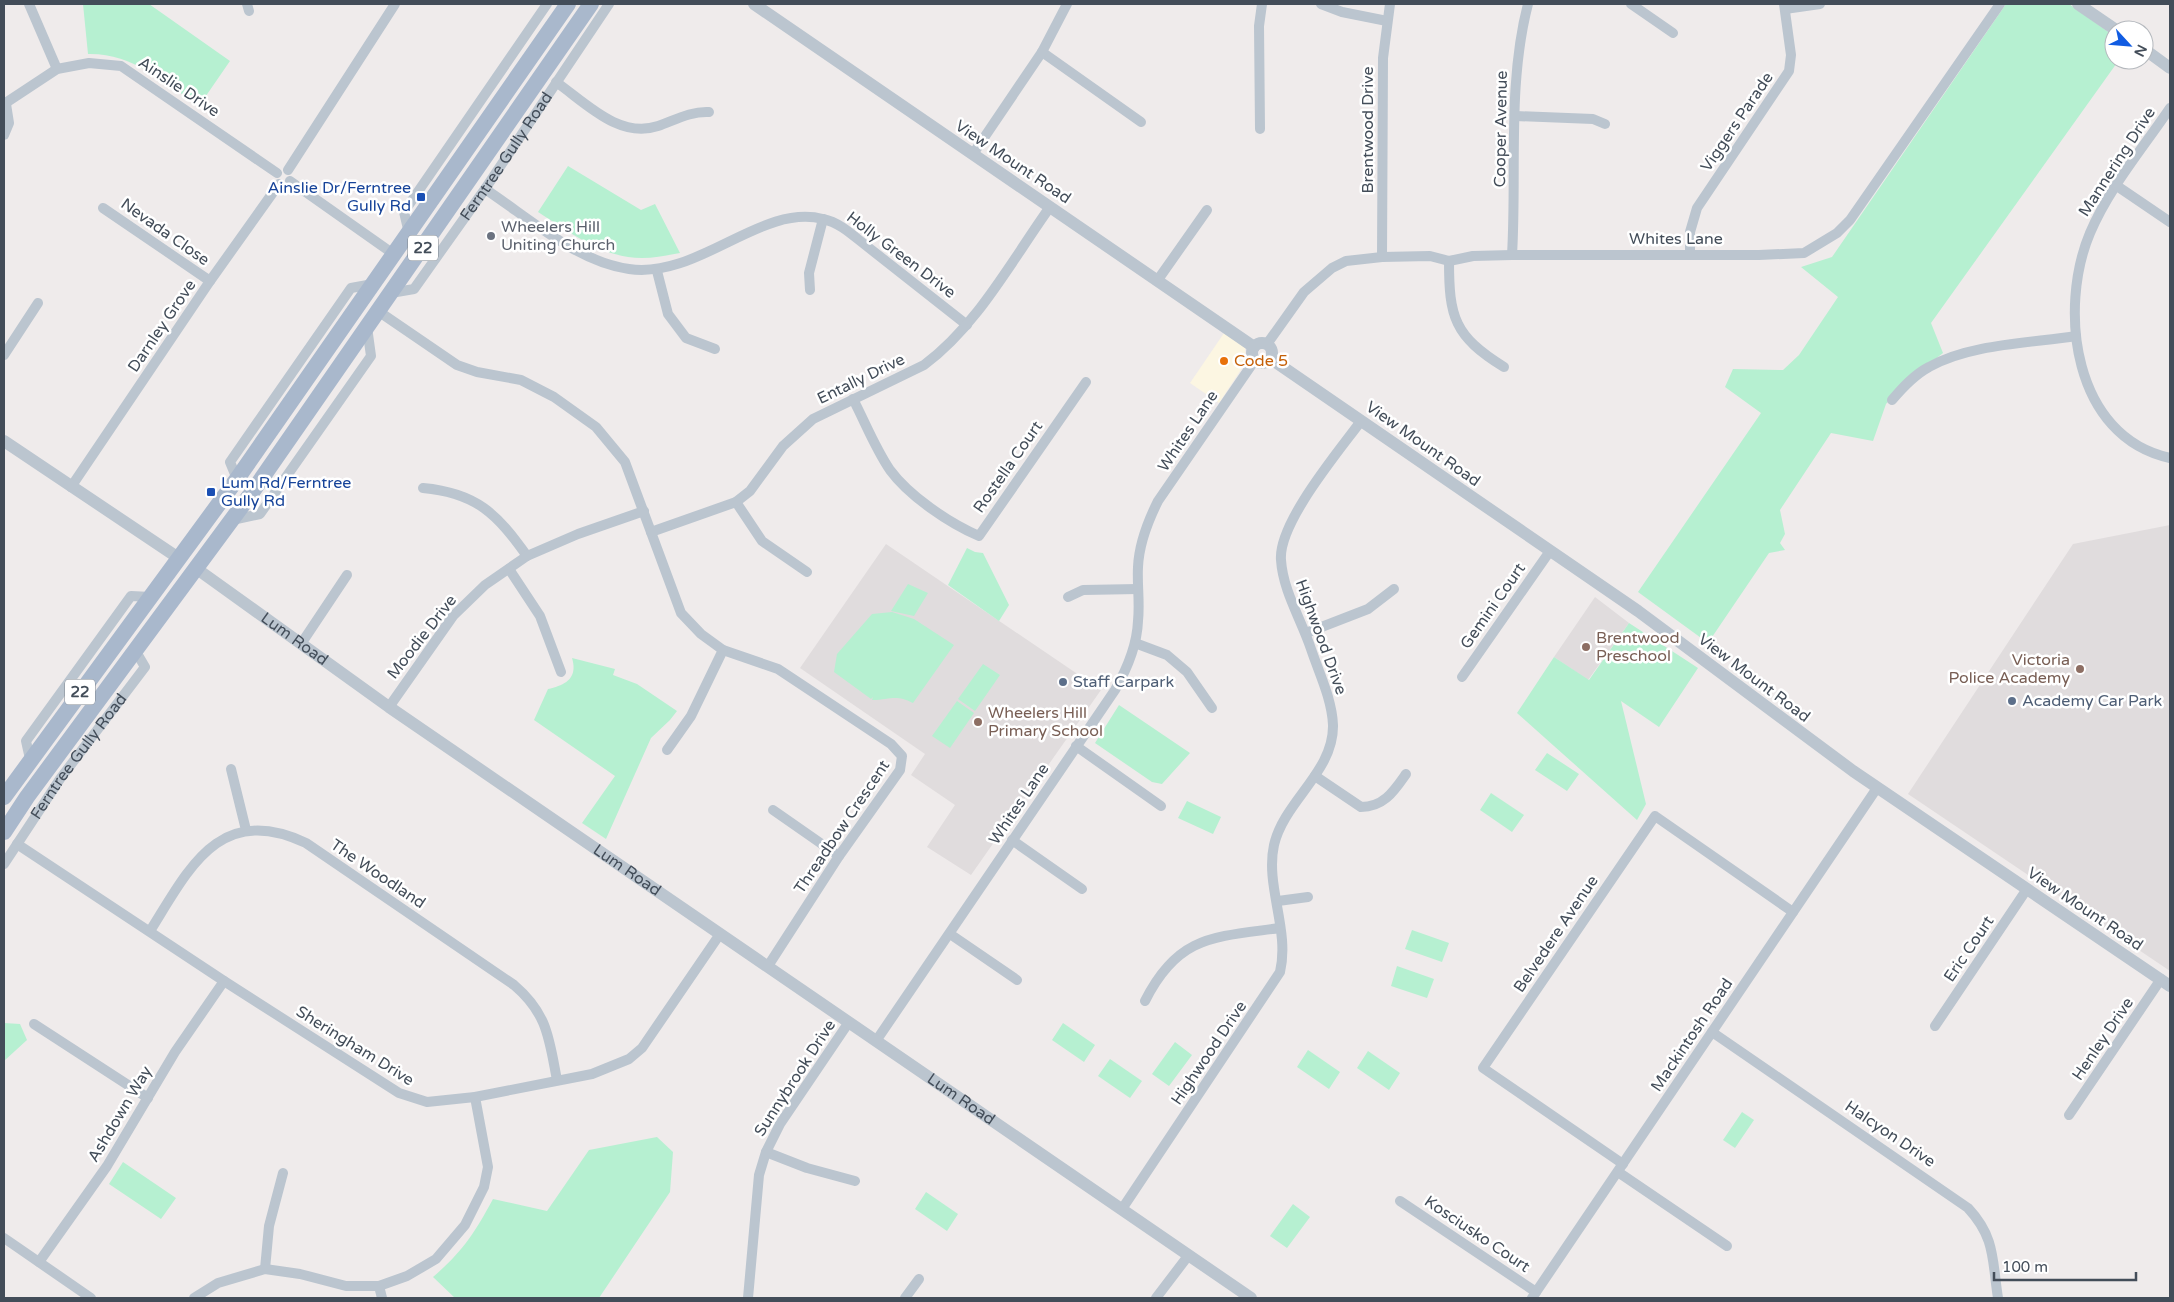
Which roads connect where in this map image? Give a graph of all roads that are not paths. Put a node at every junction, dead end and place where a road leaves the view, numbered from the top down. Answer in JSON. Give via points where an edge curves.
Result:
{"nodes":[{"id":1,"x":29,"y":4,"type":"edge"},
{"id":2,"x":395,"y":4,"type":"edge"},
{"id":3,"x":547,"y":4,"type":"edge"},
{"id":4,"x":568,"y":4,"type":"edge"},
{"id":5,"x":591,"y":4,"type":"edge"},
{"id":6,"x":608,"y":4,"type":"edge"},
{"id":7,"x":1067,"y":4,"type":"edge"},
{"id":8,"x":1262,"y":4,"type":"edge"},
{"id":9,"x":1321,"y":4,"type":"edge"},
{"id":10,"x":1390,"y":4,"type":"edge"},
{"id":11,"x":1528,"y":4,"type":"edge"},
{"id":12,"x":1632,"y":4,"type":"edge"},
{"id":13,"x":1820,"y":4,"type":"edge"},
{"id":14,"x":2000,"y":4,"type":"edge"},
{"id":15,"x":2078,"y":4,"type":"edge"},
{"id":16,"x":758,"y":5,"type":"edge"},
{"id":17,"x":1784,"y":7,"type":"edge"},
{"id":18,"x":1387,"y":21,"type":"junction"},
{"id":19,"x":2104,"y":22,"type":"edge"},
{"id":20,"x":1673,"y":33,"type":"dead end"},
{"id":21,"x":1042,"y":52,"type":"junction"},
{"id":22,"x":2154,"y":56,"type":"edge"},
{"id":23,"x":2170,"y":68,"type":"edge"},
{"id":24,"x":57,"y":69,"type":"junction"},
{"id":25,"x":556,"y":82,"type":"junction"},
{"id":26,"x":5,"y":104,"type":"edge"},
{"id":27,"x":2170,"y":108,"type":"edge"},
{"id":28,"x":709,"y":112,"type":"dead end"},
{"id":29,"x":1516,"y":116,"type":"junction"},
{"id":30,"x":1141,"y":122,"type":"dead end"},
{"id":31,"x":1605,"y":124,"type":"dead end"},
{"id":32,"x":1260,"y":128,"type":"dead end"},
{"id":33,"x":4,"y":135,"type":"edge"},
{"id":34,"x":973,"y":154,"type":"junction"},
{"id":35,"x":288,"y":170,"type":"junction"},
{"id":36,"x":277,"y":173,"type":"junction"},
{"id":37,"x":290,"y":181,"type":"junction"},
{"id":38,"x":279,"y":184,"type":"junction"},
{"id":39,"x":2117,"y":186,"type":"junction"},
{"id":40,"x":485,"y":189,"type":"junction"},
{"id":41,"x":1050,"y":207,"type":"junction"},
{"id":42,"x":103,"y":208,"type":"dead end"},
{"id":43,"x":1207,"y":210,"type":"dead end"},
{"id":44,"x":823,"y":219,"type":"junction"},
{"id":45,"x":2170,"y":222,"type":"edge"},
{"id":46,"x":410,"y":234,"type":"junction"},
{"id":47,"x":1690,"y":254,"type":"junction"},
{"id":48,"x":395,"y":255,"type":"junction"},
{"id":49,"x":1512,"y":255,"type":"junction"},
{"id":50,"x":1382,"y":257,"type":"junction"},
{"id":51,"x":1449,"y":261,"type":"junction"},
{"id":52,"x":411,"y":265,"type":"junction"},
{"id":53,"x":657,"y":270,"type":"junction"},
{"id":54,"x":210,"y":281,"type":"junction"},
{"id":55,"x":1157,"y":281,"type":"junction"},
{"id":56,"x":810,"y":290,"type":"dead end"},
{"id":57,"x":391,"y":293,"type":"junction"},
{"id":58,"x":38,"y":303,"type":"dead end"},
{"id":59,"x":378,"y":312,"type":"junction"},
{"id":60,"x":967,"y":325,"type":"junction"},
{"id":61,"x":367,"y":327,"type":"junction"},
{"id":62,"x":2076,"y":336,"type":"junction"},
{"id":63,"x":1267,"y":344,"type":"junction"},
{"id":64,"x":1254,"y":347,"type":"junction"},
{"id":65,"x":715,"y":349,"type":"dead end"},
{"id":66,"x":4,"y":355,"type":"edge"},
{"id":67,"x":1271,"y":359,"type":"junction"},
{"id":68,"x":1255,"y":360,"type":"junction"},
{"id":69,"x":1504,"y":367,"type":"dead end"},
{"id":70,"x":1086,"y":382,"type":"dead end"},
{"id":71,"x":853,"y":398,"type":"junction"},
{"id":72,"x":1892,"y":400,"type":"dead end"},
{"id":73,"x":1360,"y":421,"type":"junction"},
{"id":74,"x":4,"y":441,"type":"edge"},
{"id":75,"x":2170,"y":458,"type":"edge"},
{"id":76,"x":238,"y":479,"type":"junction"},
{"id":77,"x":71,"y":487,"type":"junction"},
{"id":78,"x":423,"y":488,"type":"dead end"},
{"id":79,"x":253,"y":491,"type":"junction"},
{"id":80,"x":736,"y":502,"type":"junction"},
{"id":81,"x":644,"y":511,"type":"junction"},
{"id":82,"x":232,"y":520,"type":"junction"},
{"id":83,"x":651,"y":532,"type":"junction"},
{"id":84,"x":1550,"y":551,"type":"junction"},
{"id":85,"x":527,"y":556,"type":"junction"},
{"id":86,"x":180,"y":558,"type":"junction"},
{"id":87,"x":196,"y":569,"type":"junction"},
{"id":88,"x":509,"y":569,"type":"junction"},
{"id":89,"x":807,"y":572,"type":"dead end"},
{"id":90,"x":347,"y":575,"type":"dead end"},
{"id":91,"x":1138,"y":589,"type":"junction"},
{"id":92,"x":1394,"y":589,"type":"dead end"},
{"id":93,"x":151,"y":597,"type":"junction"},
{"id":94,"x":1068,"y":597,"type":"dead end"},
{"id":95,"x":1306,"y":633,"type":"junction"},
{"id":96,"x":120,"y":639,"type":"junction"},
{"id":97,"x":1135,"y":643,"type":"junction"},
{"id":98,"x":301,"y":644,"type":"junction"},
{"id":99,"x":135,"y":650,"type":"junction"},
{"id":100,"x":723,"y":650,"type":"junction"},
{"id":101,"x":561,"y":672,"type":"dead end"},
{"id":102,"x":1462,"y":677,"type":"dead end"},
{"id":103,"x":388,"y":707,"type":"junction"},
{"id":104,"x":1212,"y":708,"type":"dead end"},
{"id":105,"x":1076,"y":746,"type":"junction"},
{"id":106,"x":667,"y":750,"type":"dead end"},
{"id":107,"x":30,"y":760,"type":"junction"},
{"id":108,"x":231,"y":769,"type":"dead end"},
{"id":109,"x":1406,"y":774,"type":"dead end"},
{"id":110,"x":1315,"y":776,"type":"junction"},
{"id":111,"x":1877,"y":788,"type":"junction"},
{"id":112,"x":6,"y":789,"type":"edge"},
{"id":113,"x":27,"y":797,"type":"junction"},
{"id":114,"x":1161,"y":806,"type":"dead end"},
{"id":115,"x":773,"y":810,"type":"dead end"},
{"id":116,"x":246,"y":830,"type":"junction"},
{"id":117,"x":4,"y":832,"type":"edge"},
{"id":118,"x":1012,"y":840,"type":"junction"},
{"id":119,"x":17,"y":844,"type":"junction"},
{"id":120,"x":839,"y":856,"type":"junction"},
{"id":121,"x":4,"y":864,"type":"edge"},
{"id":122,"x":1082,"y":889,"type":"dead end"},
{"id":123,"x":2028,"y":889,"type":"junction"},
{"id":124,"x":1308,"y":897,"type":"dead end"},
{"id":125,"x":1278,"y":901,"type":"junction"},
{"id":126,"x":1793,"y":912,"type":"junction"},
{"id":127,"x":1280,"y":928,"type":"junction"},
{"id":128,"x":150,"y":931,"type":"junction"},
{"id":129,"x":720,"y":934,"type":"junction"},
{"id":130,"x":950,"y":934,"type":"junction"},
{"id":131,"x":768,"y":966,"type":"junction"},
{"id":132,"x":1017,"y":980,"type":"dead end"},
{"id":133,"x":224,"y":981,"type":"junction"},
{"id":134,"x":2165,"y":983,"type":"edge"},
{"id":135,"x":1145,"y":1001,"type":"dead end"},
{"id":136,"x":849,"y":1022,"type":"junction"},
{"id":137,"x":34,"y":1024,"type":"dead end"},
{"id":138,"x":1935,"y":1026,"type":"dead end"},
{"id":139,"x":1712,"y":1032,"type":"junction"},
{"id":140,"x":876,"y":1041,"type":"junction"},
{"id":141,"x":557,"y":1080,"type":"junction"},
{"id":142,"x":475,"y":1097,"type":"junction"},
{"id":143,"x":148,"y":1098,"type":"junction"},
{"id":144,"x":2069,"y":1115,"type":"dead end"},
{"id":145,"x":766,"y":1152,"type":"junction"},
{"id":146,"x":1620,"y":1168,"type":"junction"},
{"id":147,"x":283,"y":1173,"type":"dead end"},
{"id":148,"x":855,"y":1181,"type":"dead end"},
{"id":149,"x":1400,"y":1201,"type":"dead end"},
{"id":150,"x":1122,"y":1209,"type":"junction"},
{"id":151,"x":4,"y":1238,"type":"edge"},
{"id":152,"x":1727,"y":1246,"type":"dead end"},
{"id":153,"x":1188,"y":1256,"type":"junction"},
{"id":154,"x":39,"y":1262,"type":"junction"},
{"id":155,"x":265,"y":1269,"type":"junction"},
{"id":156,"x":919,"y":1279,"type":"dead end"},
{"id":157,"x":379,"y":1286,"type":"junction"},
{"id":158,"x":1534,"y":1296,"type":"edge"},
{"id":159,"x":91,"y":1298,"type":"edge"},
{"id":160,"x":194,"y":1298,"type":"edge"},
{"id":161,"x":382,"y":1298,"type":"edge"},
{"id":162,"x":748,"y":1298,"type":"edge"},
{"id":163,"x":905,"y":1298,"type":"edge"},
{"id":164,"x":1156,"y":1298,"type":"edge"},
{"id":165,"x":1251,"y":1298,"type":"edge"},
{"id":166,"x":1998,"y":1298,"type":"edge"}],
"edges":[{"from":1,"to":24,"type":"street"},
{"from":2,"to":35,"type":"street"},
{"from":3,"to":46,"type":"street","via":[[404,212]]},
{"from":4,"to":46,"type":"main road","number":"22"},
{"from":5,"to":52,"type":"main road","name":"Ferntree Gully Road","number":"22"},
{"from":6,"to":25,"type":"street","name":"Ferntree Gully Road"},
{"from":7,"to":21,"type":"street"},
{"from":8,"to":32,"type":"street","via":[[1259,26]]},
{"from":9,"to":18,"type":"street","via":[[1342,12]]},
{"from":10,"to":18,"type":"street","name":"Brentwood Drive"},
{"from":11,"to":29,"type":"street","name":"Cooper Avenue","via":[[1518,53]]},
{"from":12,"to":20,"type":"street"},
{"from":13,"to":17,"type":"street"},
{"from":14,"to":47,"type":"street","name":"Whites Lane","via":[[1838,233],[1804,252]]},
{"from":15,"to":19,"type":"street"},
{"from":16,"to":34,"type":"street","name":"View Mount Road"},
{"from":17,"to":47,"type":"street","name":"Viggers Parade","via":[[1791,56],[1789,71],[1697,208],[1690,232]]},
{"from":18,"to":50,"type":"street","name":"Brentwood Drive","via":[[1383,58]]},
{"from":21,"to":30,"type":"street"},
{"from":21,"to":34,"type":"street"},
{"from":22,"to":23,"type":"street"},
{"from":24,"to":26,"type":"street","name":"Ainslie Drive"},
{"from":24,"to":36,"type":"street","name":"Ainslie Drive","via":[[89,63],[121,66]]},
{"from":25,"to":28,"type":"street","via":[[626,128],[642,130],[698,112]]},
{"from":25,"to":40,"type":"street","name":"Ferntree Gully Road"},
{"from":26,"to":33,"type":"street","via":[[9,123]]},
{"from":27,"to":39,"type":"street","name":"Mannering Drive"},
{"from":29,"to":31,"type":"street","via":[[1593,119]]},
{"from":29,"to":49,"type":"street","name":"Cooper Avenue"},
{"from":34,"to":41,"type":"street","name":"View Mount Road"},
{"from":35,"to":36,"type":"street","via":[[282,169]]},
{"from":35,"to":37,"type":"street"},
{"from":36,"to":38,"type":"street"},
{"from":37,"to":38,"type":"street"},
{"from":37,"to":48,"type":"street"},
{"from":38,"to":54,"type":"street","name":"Darnley Grove"},
{"from":39,"to":45,"type":"street"},
{"from":39,"to":62,"type":"street","name":"Mannering Drive","via":[[2098,216],[2084,248],[2075,292]]},
{"from":40,"to":53,"type":"street","name":"Holly Green Drive","via":[[586,256],[609,265]]},
{"from":40,"to":57,"type":"street","name":"Ferntree Gully Road","via":[[414,288]]},
{"from":41,"to":55,"type":"street","name":"View Mount Road"},
{"from":41,"to":60,"type":"street","name":"Entally Drive"},
{"from":42,"to":54,"type":"street","name":"Nevada Close"},
{"from":43,"to":55,"type":"street"},
{"from":44,"to":53,"type":"street","name":"Holly Green Drive","via":[[795,217],[778,222],[694,259]]},
{"from":44,"to":56,"type":"street","via":[[809,273]]},
{"from":44,"to":60,"type":"street","name":"Holly Green Drive","via":[[841,226]]},
{"from":46,"to":48,"type":"main road","number":"22"},
{"from":47,"to":49,"type":"street","name":"Whites Lane"},
{"from":48,"to":52,"type":"main road"},
{"from":48,"to":76,"type":"main road","number":"22"},
{"from":49,"to":51,"type":"street","name":"Whites Lane","via":[[1473,256]]},
{"from":50,"to":51,"type":"street","name":"Whites Lane","via":[[1430,256]]},
{"from":50,"to":63,"type":"street","name":"Whites Lane","via":[[1354,260],[1332,268],[1304,292]]},
{"from":51,"to":69,"type":"street","via":[[1449,294],[1458,326],[1478,351]]},
{"from":52,"to":57,"type":"main road","name":"Ferntree Gully Road","number":"22"},
{"from":53,"to":65,"type":"street","via":[[668,314],[686,338]]},
{"from":54,"to":77,"type":"street","name":"Darnley Grove"},
{"from":55,"to":64,"type":"street","name":"View Mount Road"},
{"from":57,"to":59,"type":"main road","name":"Ferntree Gully Road","number":"22"},
{"from":58,"to":66,"type":"street"},
{"from":59,"to":61,"type":"main road","name":"Ferntree Gully Road","number":"22"},
{"from":59,"to":81,"type":"street","name":"Threadbow Crescent","via":[[457,364],[477,372],[521,380],[554,397],[596,427],[625,462]]},
{"from":60,"to":71,"type":"street","name":"Entally Drive","via":[[924,365]]},
{"from":61,"to":79,"type":"main road","name":"Ferntree Gully Road","number":"22"},
{"from":61,"to":82,"type":"street","via":[[371,356],[344,395],[260,514]]},
{"from":62,"to":72,"type":"street","via":[[1955,355],[1913,378]]},
{"from":62,"to":75,"type":"street","name":"Mannering Drive","via":[[2084,373],[2106,417],[2140,446]]},
{"from":63,"to":64,"type":"street","via":[[1259,343]]},
{"from":63,"to":67,"type":"street","via":[[1272,351]]},
{"from":64,"to":68,"type":"street"},
{"from":67,"to":68,"type":"street","via":[[1263,363]]},
{"from":67,"to":73,"type":"street","name":"View Mount Road"},
{"from":68,"to":91,"type":"street","name":"Whites Lane","via":[[1158,501],[1141,547]]},
{"from":70,"to":71,"type":"street","name":"Rostella Court","via":[[978,536],[922,501],[899,481]]},
{"from":71,"to":80,"type":"street","name":"Entally Drive","via":[[813,419],[798,431],[750,491]]},
{"from":73,"to":84,"type":"street","name":"View Mount Road"},
{"from":73,"to":95,"type":"street","name":"Highwood Drive","via":[[1299,508],[1284,540],[1281,558],[1286,588]]},
{"from":74,"to":77,"type":"street","name":"Lum Road"},
{"from":76,"to":79,"type":"main road"},
{"from":76,"to":86,"type":"main road","number":"22"},
{"from":77,"to":86,"type":"street","name":"Lum Road"},
{"from":78,"to":85,"type":"street","via":[[442,490],[491,512],[506,525]]},
{"from":79,"to":82,"type":"main road","name":"Ferntree Gully Road","number":"22"},
{"from":80,"to":83,"type":"street","name":"Entally Drive"},
{"from":80,"to":89,"type":"street","via":[[762,541]]},
{"from":81,"to":83,"type":"street","name":"Threadbow Crescent"},
{"from":81,"to":85,"type":"street","name":"Moodie Drive"},
{"from":82,"to":87,"type":"main road","name":"Ferntree Gully Road","number":"22"},
{"from":83,"to":100,"type":"street","name":"Threadbow Crescent","via":[[681,613],[701,634]]},
{"from":84,"to":102,"type":"street","name":"Gemini Court"},
{"from":84,"to":111,"type":"street","name":"View Mount Road","via":[[1638,611]]},
{"from":85,"to":88,"type":"street","name":"Moodie Drive"},
{"from":86,"to":87,"type":"main road","name":"Lum Road"},
{"from":86,"to":93,"type":"main road","number":"22"},
{"from":87,"to":98,"type":"street","name":"Lum Road"},
{"from":87,"to":99,"type":"main road","name":"Ferntree Gully Road","number":"22"},
{"from":88,"to":101,"type":"street","via":[[540,616]]},
{"from":88,"to":103,"type":"street","name":"Moodie Drive","via":[[485,585],[453,616]]},
{"from":90,"to":98,"type":"street"},
{"from":91,"to":94,"type":"street","via":[[1083,590]]},
{"from":91,"to":97,"type":"street","name":"Whites Lane"},
{"from":92,"to":95,"type":"street","via":[[1368,609]]},
{"from":93,"to":96,"type":"main road","number":"22"},
{"from":93,"to":107,"type":"street","via":[[131,596],[26,741]]},
{"from":95,"to":110,"type":"street","name":"Highwood Drive","via":[[1333,726],[1324,760]]},
{"from":96,"to":99,"type":"main road"},
{"from":96,"to":107,"type":"main road","number":"22"},
{"from":97,"to":104,"type":"street","via":[[1167,655],[1187,672]]},
{"from":97,"to":105,"type":"street","name":"Whites Lane","via":[[1126,671]]},
{"from":98,"to":103,"type":"street","name":"Lum Road"},
{"from":99,"to":113,"type":"main road","name":"Ferntree Gully Road","number":"22"},
{"from":99,"to":119,"type":"street","name":"Ferntree Gully Road","via":[[145,667],[60,779]]},
{"from":100,"to":106,"type":"street","via":[[691,716]]},
{"from":100,"to":120,"type":"street","name":"Threadbow Crescent","via":[[778,669],[891,744],[902,756],[900,770]]},
{"from":103,"to":129,"type":"street","name":"Lum Road"},
{"from":105,"to":114,"type":"street"},
{"from":105,"to":118,"type":"street","name":"Whites Lane"},
{"from":107,"to":112,"type":"main road","number":"22"},
{"from":108,"to":116,"type":"street"},
{"from":109,"to":110,"type":"street","via":[[1382,803],[1370,807],[1361,807]]},
{"from":110,"to":125,"type":"street","name":"Highwood Drive","via":[[1283,822],[1274,845],[1272,868]]},
{"from":111,"to":123,"type":"street","name":"View Mount Road"},
{"from":111,"to":126,"type":"street","name":"Mackintosh Road"},
{"from":112,"to":113,"type":"main road"},
{"from":113,"to":117,"type":"main road","name":"Ferntree Gully Road","number":"22"},
{"from":115,"to":120,"type":"street"},
{"from":116,"to":128,"type":"street","name":"The Woodland","via":[[202,854]]},
{"from":116,"to":141,"type":"street","name":"The Woodland","via":[[288,834],[306,843],[514,985],[530,998],[546,1027]]},
{"from":118,"to":122,"type":"street"},
{"from":118,"to":130,"type":"street","name":"Whites Lane"},
{"from":119,"to":121,"type":"street","name":"Ferntree Gully Road"},
{"from":119,"to":128,"type":"street","name":"Sheringham Drive"},
{"from":120,"to":131,"type":"street","name":"Threadbow Crescent"},
{"from":123,"to":134,"type":"street","name":"View Mount Road"},
{"from":123,"to":138,"type":"street","name":"Eric Court"},
{"from":124,"to":125,"type":"street"},
{"from":125,"to":127,"type":"street","name":"Highwood Drive"},
{"from":126,"to":139,"type":"street","name":"Mackintosh Road"},
{"from":126,"to":146,"type":"street","name":"Belvedere Avenue","via":[[1655,816],[1483,1068]]},
{"from":127,"to":135,"type":"street","via":[[1209,938],[1179,954]]},
{"from":127,"to":150,"type":"street","name":"Highwood Drive","via":[[1283,959],[1276,979]]},
{"from":128,"to":133,"type":"street","name":"Sheringham Drive"},
{"from":129,"to":131,"type":"street","name":"Lum Road"},
{"from":129,"to":141,"type":"street","name":"Sheringham Drive","via":[[642,1048],[629,1058],[592,1074]]},
{"from":130,"to":132,"type":"street"},
{"from":130,"to":140,"type":"street","name":"Whites Lane"},
{"from":131,"to":136,"type":"street","name":"Lum Road"},
{"from":133,"to":142,"type":"street","name":"Sheringham Drive","via":[[399,1093],[427,1102]]},
{"from":133,"to":143,"type":"street","name":"Ashdown Way"},
{"from":134,"to":144,"type":"street","name":"Henley Drive"},
{"from":136,"to":140,"type":"street","name":"Lum Road"},
{"from":136,"to":145,"type":"street","name":"Sunnybrook Drive","via":[[780,1124]]},
{"from":137,"to":143,"type":"street"},
{"from":139,"to":146,"type":"street","name":"Mackintosh Road"},
{"from":139,"to":166,"type":"street","name":"Halcyon Drive","via":[[1968,1208],[1981,1223],[1990,1243]]},
{"from":140,"to":150,"type":"street","name":"Lum Road"},
{"from":141,"to":142,"type":"street","name":"Sheringham Drive"},
{"from":142,"to":157,"type":"street","via":[[488,1167],[477,1205],[452,1243],[436,1259],[407,1276]]},
{"from":143,"to":154,"type":"street","name":"Ashdown Way","via":[[107,1166]]},
{"from":145,"to":148,"type":"street","via":[[807,1168]]},
{"from":145,"to":162,"type":"street","name":"Sunnybrook Drive","via":[[759,1175]]},
{"from":146,"to":152,"type":"street"},
{"from":146,"to":158,"type":"street","name":"Mackintosh Road"},
{"from":147,"to":155,"type":"street","via":[[269,1226]]},
{"from":149,"to":158,"type":"street","name":"Kosciusko Court"},
{"from":150,"to":153,"type":"street","name":"Lum Road"},
{"from":151,"to":154,"type":"street"},
{"from":153,"to":164,"type":"street"},
{"from":153,"to":165,"type":"street","name":"Lum Road"},
{"from":154,"to":159,"type":"street"},
{"from":155,"to":157,"type":"street","via":[[346,1286]]},
{"from":155,"to":160,"type":"street","via":[[218,1283]]},
{"from":156,"to":163,"type":"street"},
{"from":157,"to":161,"type":"street"}]}
